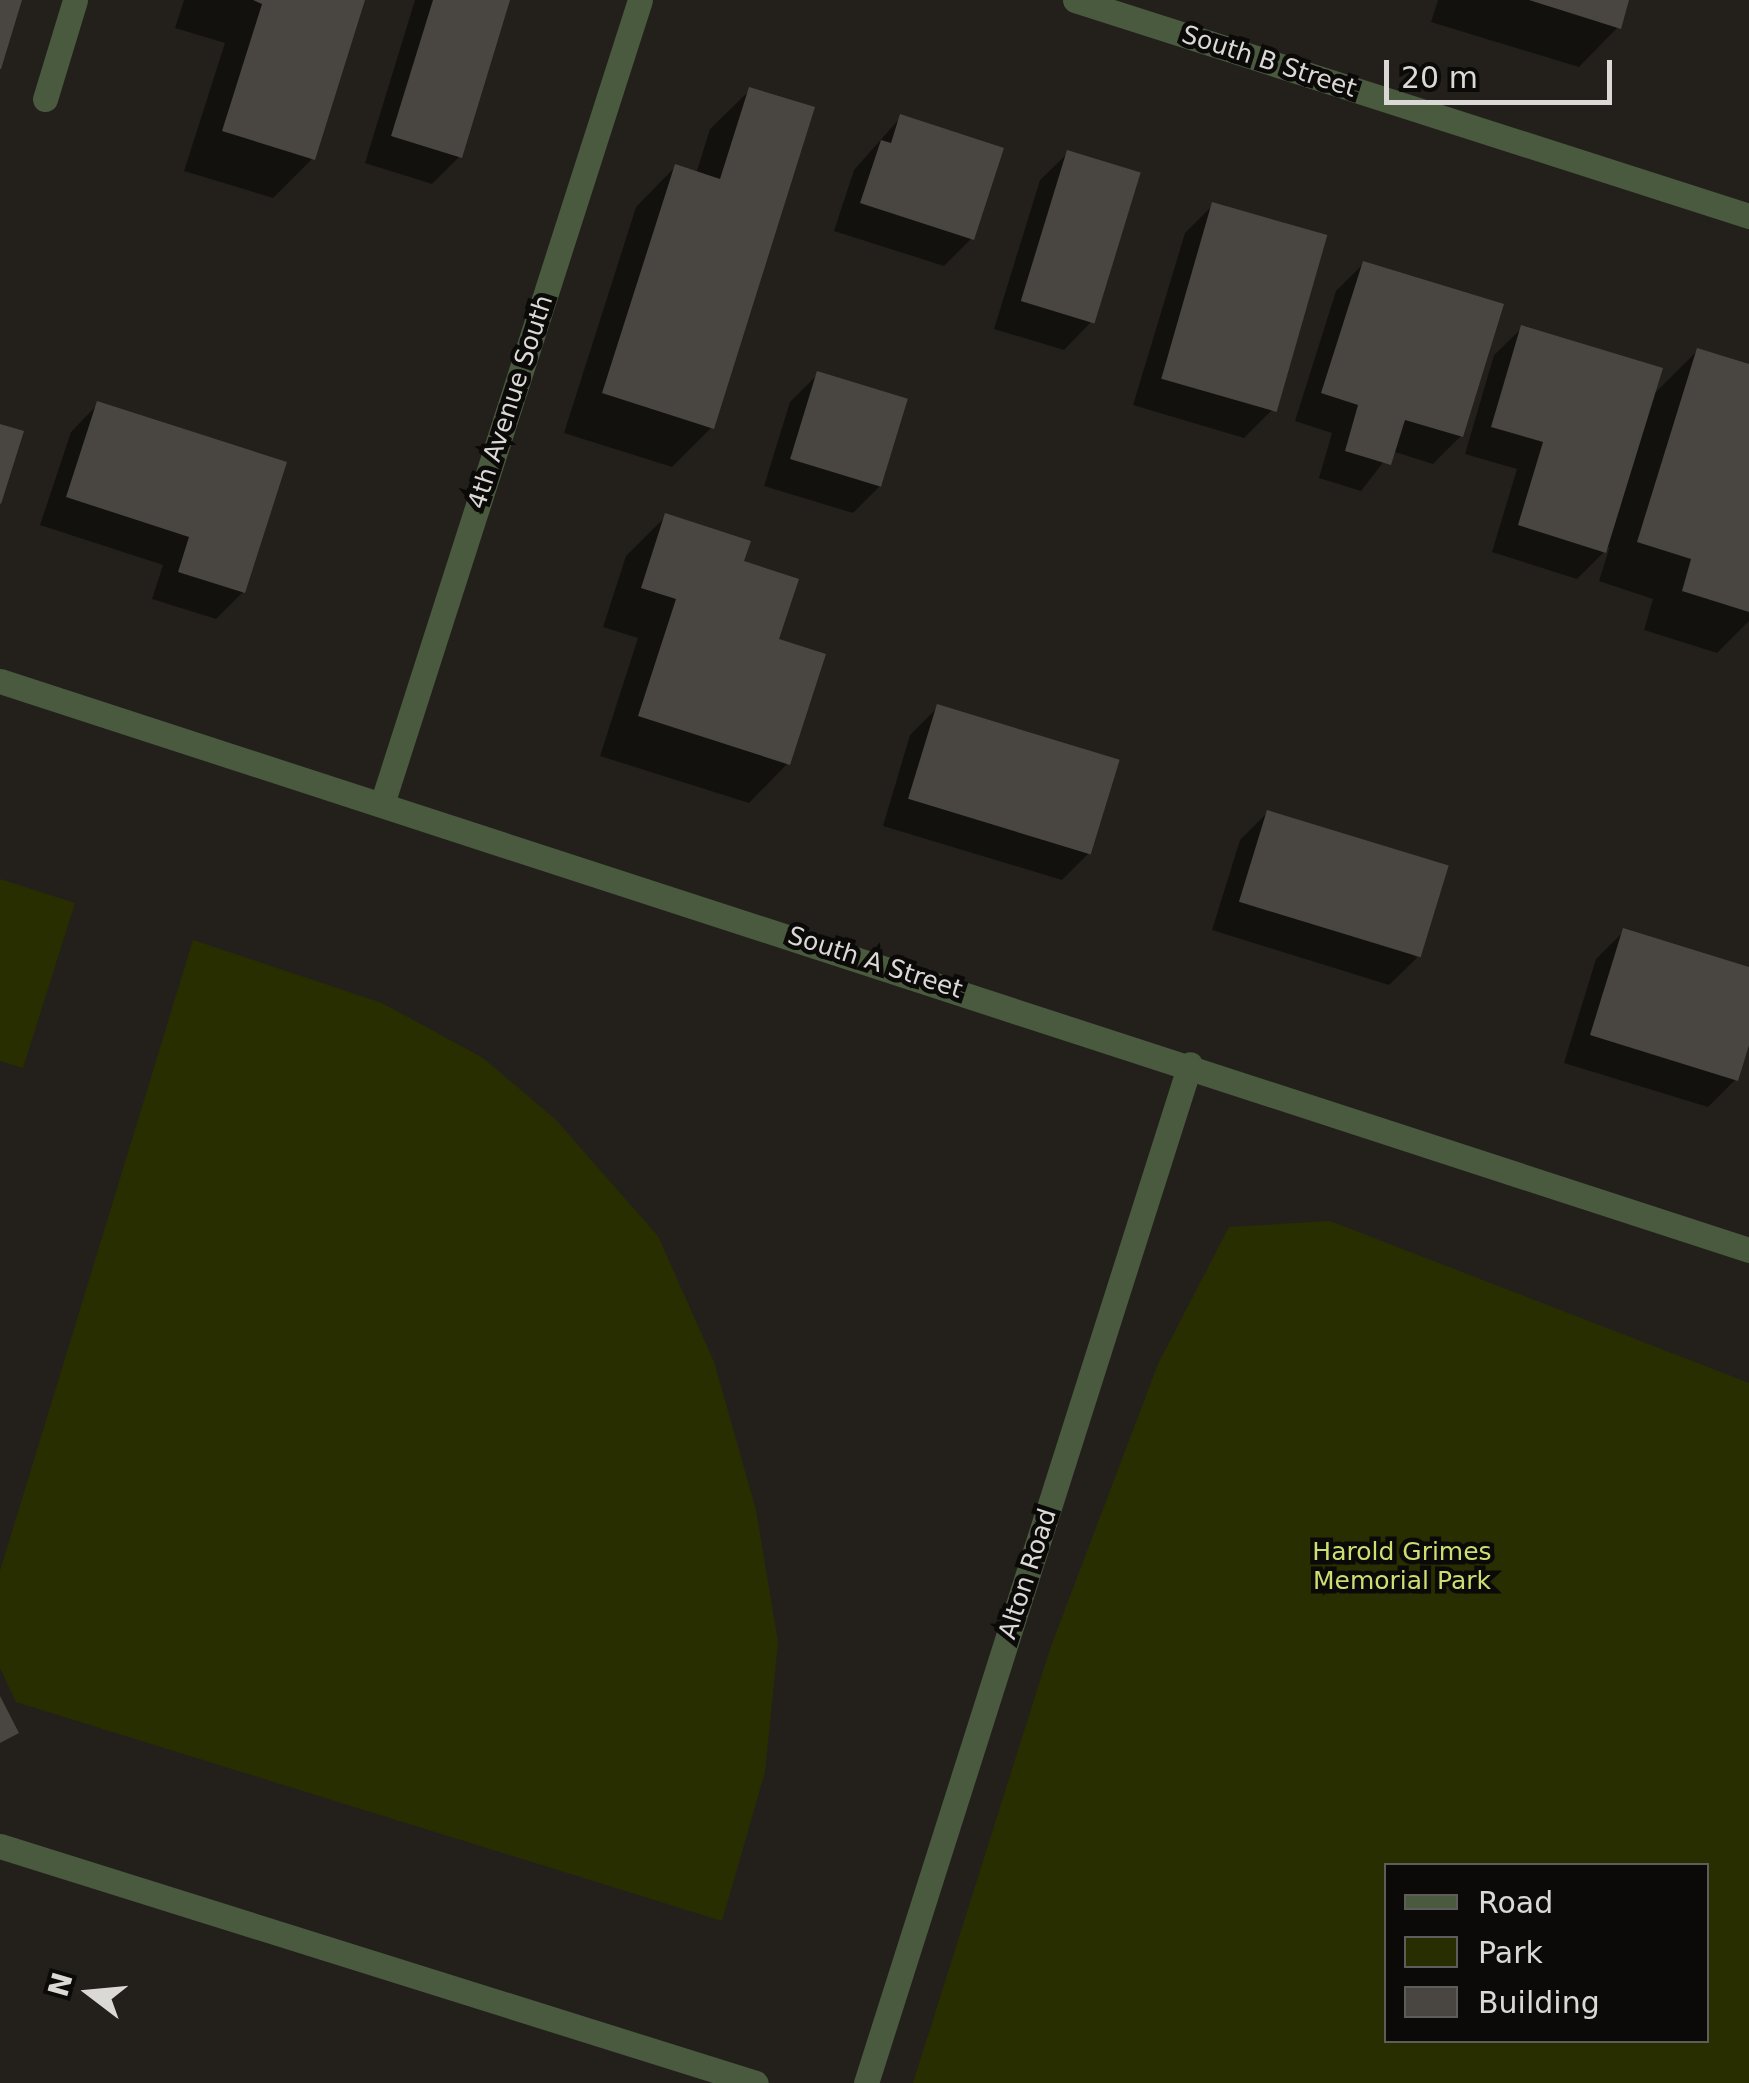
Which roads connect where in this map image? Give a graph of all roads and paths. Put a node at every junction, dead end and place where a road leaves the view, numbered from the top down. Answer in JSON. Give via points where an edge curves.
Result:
{"nodes":[{"id":1,"x":75,"y":0,"type":"edge"},
{"id":2,"x":640,"y":0,"type":"edge"},
{"id":3,"x":1075,"y":0,"type":"edge"},
{"id":4,"x":45,"y":99,"type":"dead end"},
{"id":5,"x":1749,"y":216,"type":"edge"},
{"id":6,"x":0,"y":682,"type":"edge"},
{"id":7,"x":382,"y":804,"type":"junction"},
{"id":8,"x":1190,"y":1064,"type":"junction"},
{"id":9,"x":1749,"y":1250,"type":"edge"},
{"id":10,"x":0,"y":1846,"type":"edge"},
{"id":11,"x":756,"y":2083,"type":"edge"},
{"id":12,"x":866,"y":2083,"type":"edge"}],
"edges":[{"from":1,"to":4,"type":"street"},
{"from":2,"to":7,"type":"street","name":"4th Avenue South"},
{"from":3,"to":5,"type":"street","name":"South B Street"},
{"from":6,"to":7,"type":"street","name":"South A Street"},
{"from":7,"to":8,"type":"street","name":"South A Street"},
{"from":8,"to":9,"type":"street","name":"South A Street"},
{"from":8,"to":12,"type":"street","name":"Alton Road"},
{"from":10,"to":11,"type":"street"}]}
